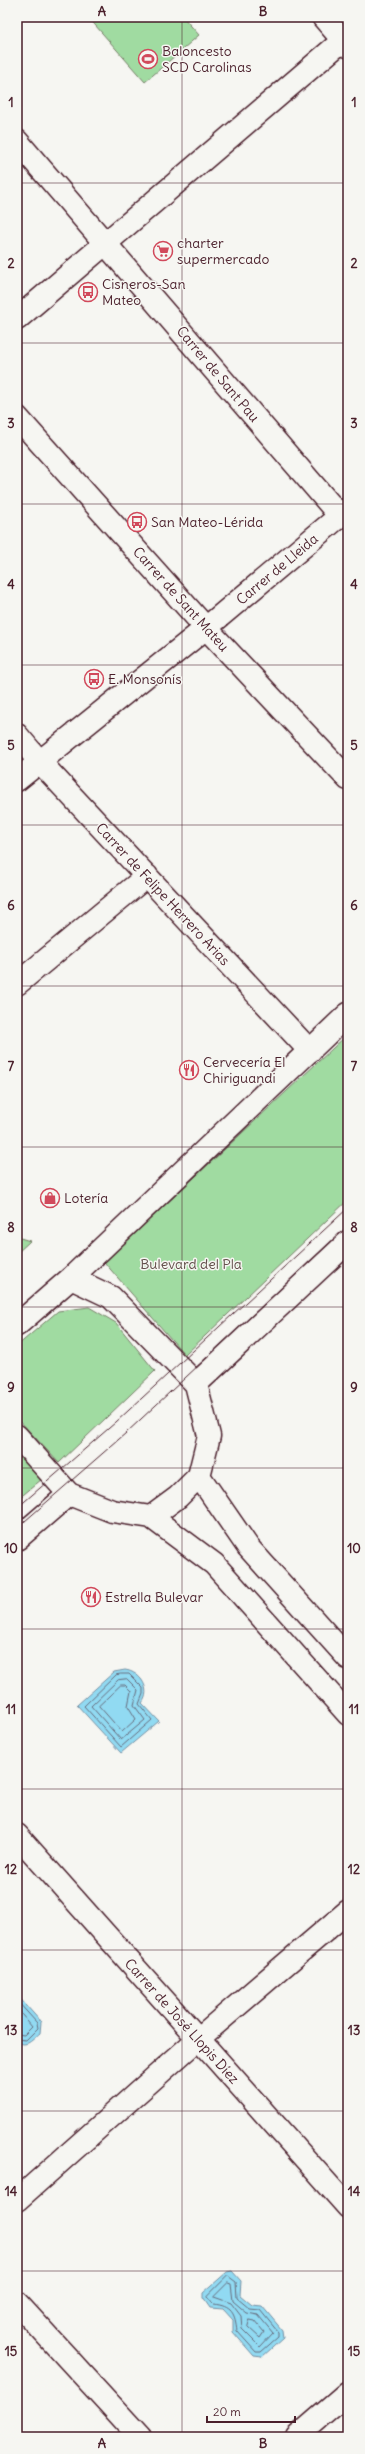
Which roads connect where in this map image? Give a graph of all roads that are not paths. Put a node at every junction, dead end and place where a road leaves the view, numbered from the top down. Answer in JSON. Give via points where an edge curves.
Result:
{"nodes":[{"id":1,"x":323,"y":17,"type":"edge"},
{"id":2,"x":346,"y":41,"type":"edge"},
{"id":3,"x":17,"y":141,"type":"edge"},
{"id":4,"x":106,"y":243,"type":"junction"},
{"id":5,"x":17,"y":319,"type":"edge"},
{"id":6,"x":17,"y":417,"type":"edge"},
{"id":7,"x":344,"y":513,"type":"edge"},
{"id":8,"x":206,"y":628,"type":"junction"},
{"id":9,"x":17,"y":735,"type":"edge"},
{"id":10,"x":40,"y":762,"type":"junction"},
{"id":11,"x":17,"y":780,"type":"edge"},
{"id":12,"x":348,"y":780,"type":"edge"},
{"id":13,"x":147,"y":876,"type":"junction"},
{"id":14,"x":17,"y":984,"type":"edge"},
{"id":15,"x":348,"y":1014,"type":"edge"},
{"id":16,"x":310,"y":1052,"type":"junction"},
{"id":17,"x":348,"y":1242,"type":"edge"},
{"id":18,"x":71,"y":1278,"type":"junction"},
{"id":19,"x":17,"y":1325,"type":"edge"},
{"id":20,"x":196,"y":1384,"type":"junction"},
{"id":21,"x":17,"y":1436,"type":"edge"},
{"id":22,"x":199,"y":1476,"type":"junction"},
{"id":23,"x":69,"y":1494,"type":"junction"},
{"id":24,"x":151,"y":1516,"type":"junction"},
{"id":25,"x":17,"y":1539,"type":"edge"},
{"id":26,"x":348,"y":1658,"type":"edge"},
{"id":27,"x":348,"y":1714,"type":"edge"},
{"id":28,"x":17,"y":1835,"type":"edge"},
{"id":29,"x":348,"y":1911,"type":"edge"},
{"id":30,"x":198,"y":2039,"type":"junction"},
{"id":31,"x":17,"y":2200,"type":"edge"},
{"id":32,"x":348,"y":2207,"type":"edge"},
{"id":33,"x":17,"y":2303,"type":"edge"},
{"id":34,"x":348,"y":2393,"type":"edge"},
{"id":35,"x":140,"y":2437,"type":"edge"},
{"id":36,"x":297,"y":2437,"type":"edge"}],
"edges":[{"from":1,"to":2,"type":"street"},
{"from":2,"to":4,"type":"street"},
{"from":3,"to":4,"type":"street","name":"Carrer de Sant Pau"},
{"from":4,"to":5,"type":"street"},
{"from":4,"to":7,"type":"street","name":"Carrer de Sant Pau"},
{"from":6,"to":8,"type":"street","name":"Carrer de Sant Mateu"},
{"from":7,"to":8,"type":"street","name":"Carrer de Lleida"},
{"from":8,"to":10,"type":"street","name":"Carrer de Lleida"},
{"from":8,"to":12,"type":"street","name":"Carrer de Sant Mateu"},
{"from":9,"to":10,"type":"street","name":"Carrer de Felipe Herrero Arias"},
{"from":10,"to":11,"type":"street","name":"Carrer de Lleida"},
{"from":10,"to":13,"type":"street","name":"Carrer de Felipe Herrero Arias"},
{"from":13,"to":14,"type":"street"},
{"from":13,"to":16,"type":"street","name":"Carrer de Felipe Herrero Arias"},
{"from":15,"to":16,"type":"street"},
{"from":16,"to":18,"type":"street"},
{"from":17,"to":20,"type":"street"},
{"from":18,"to":19,"type":"street"},
{"from":18,"to":20,"type":"street","via":[[112,1297]]},
{"from":20,"to":22,"type":"street","via":[[208,1436]]},
{"from":21,"to":23,"type":"street"},
{"from":22,"to":24,"type":"street","via":[[178,1497]]},
{"from":22,"to":26,"type":"street","via":[[248,1547]]},
{"from":23,"to":24,"type":"street","via":[[112,1512]]},
{"from":23,"to":25,"type":"street"},
{"from":24,"to":27,"type":"street","via":[[214,1564]]},
{"from":28,"to":30,"type":"street","name":"Carrer de José Llopis Díez"},
{"from":29,"to":30,"type":"street"},
{"from":30,"to":31,"type":"street"},
{"from":30,"to":32,"type":"street","name":"Carrer de José Llopis Díez"},
{"from":33,"to":35,"type":"street"},
{"from":34,"to":36,"type":"street"}]}
